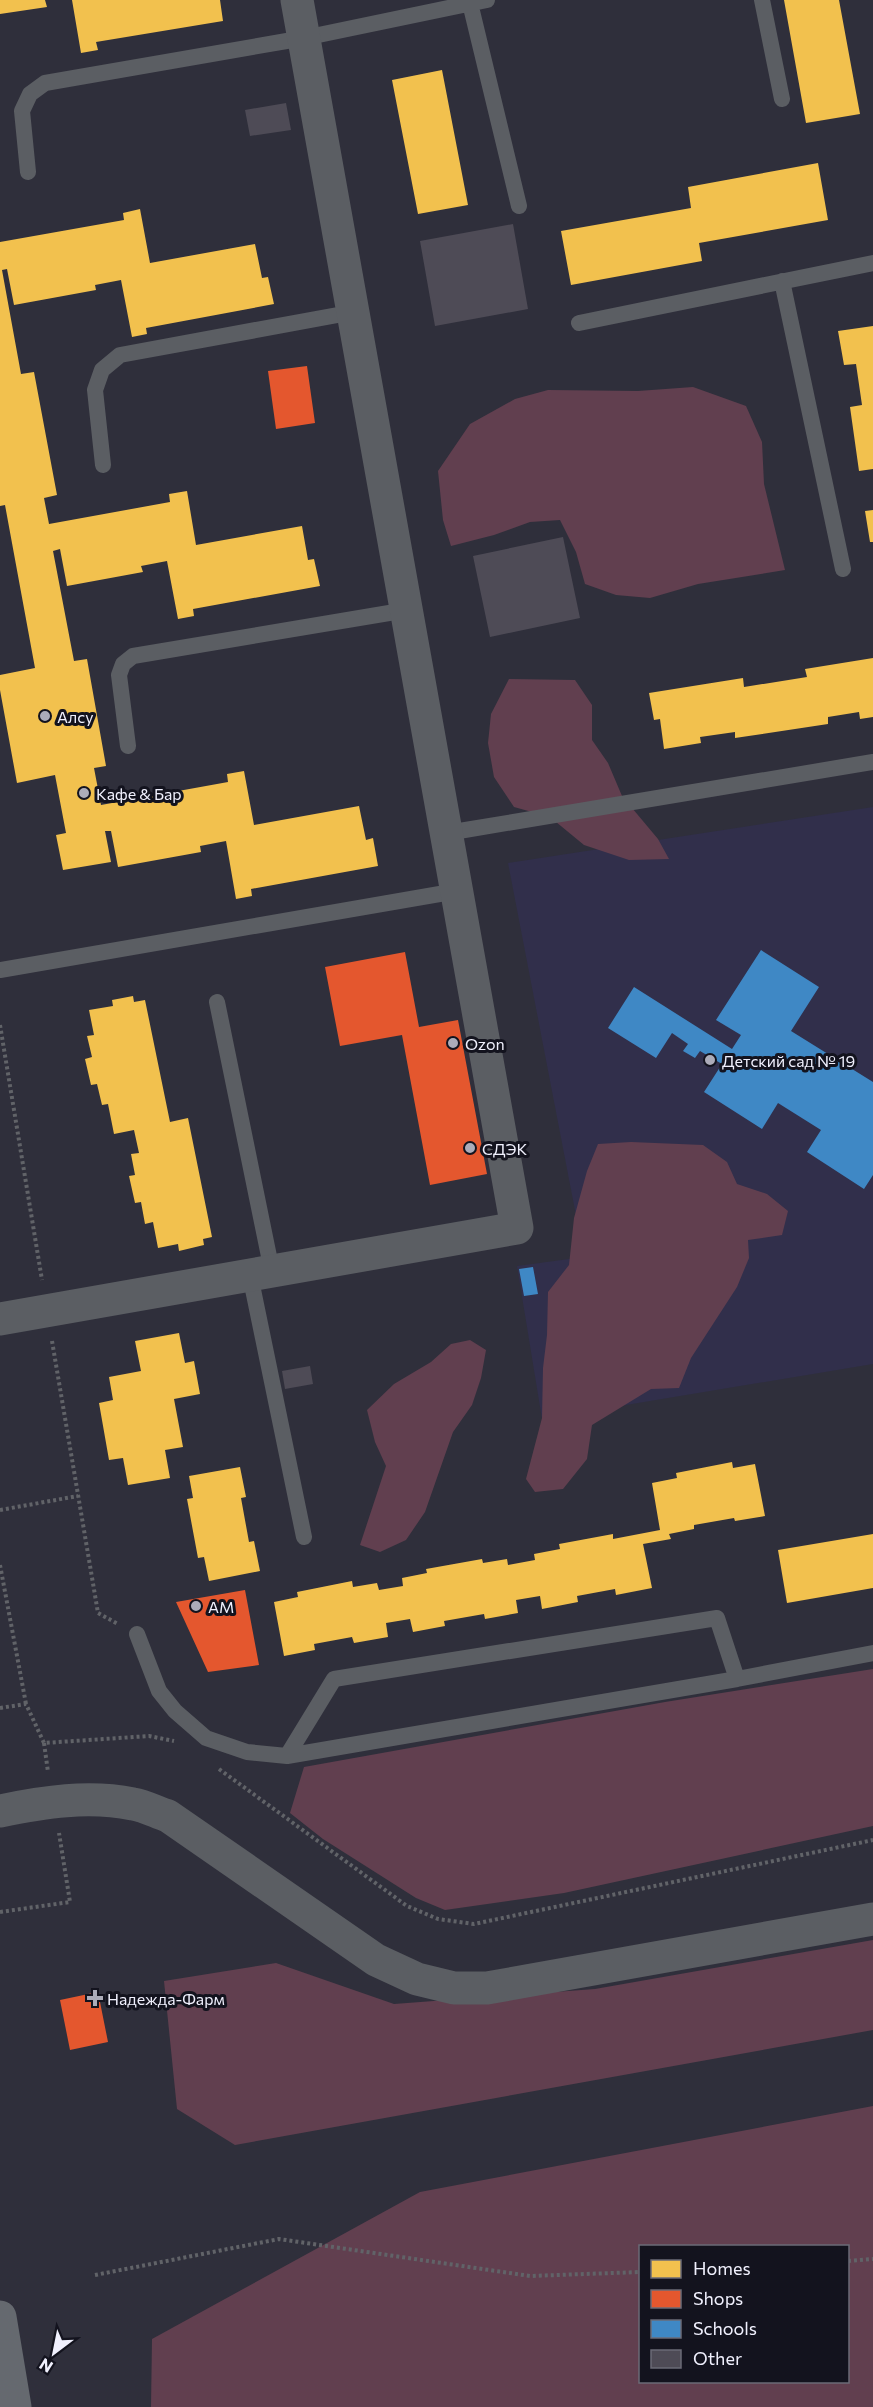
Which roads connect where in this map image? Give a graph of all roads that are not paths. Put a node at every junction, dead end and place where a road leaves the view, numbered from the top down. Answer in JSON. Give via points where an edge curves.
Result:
{"nodes":[{"id":1,"x":297,"y":0,"type":"edge"},
{"id":2,"x":487,"y":0,"type":"edge"},
{"id":3,"x":762,"y":0,"type":"edge"},
{"id":4,"x":470,"y":3,"type":"junction"},
{"id":5,"x":304,"y":38,"type":"junction"},
{"id":6,"x":782,"y":99,"type":"dead end"},
{"id":7,"x":28,"y":172,"type":"dead end"},
{"id":8,"x":519,"y":206,"type":"dead end"},
{"id":9,"x":873,"y":263,"type":"edge"},
{"id":10,"x":782,"y":281,"type":"junction"},
{"id":11,"x":354,"y":312,"type":"junction"},
{"id":12,"x":579,"y":323,"type":"dead end"},
{"id":13,"x":103,"y":465,"type":"dead end"},
{"id":14,"x":843,"y":569,"type":"dead end"},
{"id":15,"x":407,"y":610,"type":"junction"},
{"id":16,"x":128,"y":746,"type":"dead end"},
{"id":17,"x":873,"y":762,"type":"edge"},
{"id":18,"x":447,"y":834,"type":"junction"},
{"id":19,"x":457,"y":891,"type":"junction"},
{"id":20,"x":0,"y":970,"type":"edge"},
{"id":21,"x":217,"y":1002,"type":"dead end"},
{"id":22,"x":261,"y":1273,"type":"junction"},
{"id":23,"x":0,"y":1318,"type":"edge"},
{"id":24,"x":304,"y":1537,"type":"dead end"},
{"id":25,"x":137,"y":1634,"type":"dead end"},
{"id":26,"x":873,"y":1653,"type":"edge"},
{"id":27,"x":737,"y":1679,"type":"junction"},
{"id":28,"x":287,"y":1756,"type":"junction"},
{"id":29,"x":0,"y":1811,"type":"edge"},
{"id":30,"x":873,"y":1919,"type":"edge"},
{"id":31,"x":0,"y":2317,"type":"edge"},
{"id":32,"x":15,"y":2407,"type":"edge"}],
"edges":[{"from":1,"to":5,"type":"street"},
{"from":2,"to":4,"type":"lane"},
{"from":3,"to":6,"type":"lane"},
{"from":4,"to":5,"type":"lane"},
{"from":4,"to":8,"type":"lane"},
{"from":5,"to":7,"type":"lane","via":[[45,83],[30,94],[22,111]]},
{"from":5,"to":11,"type":"street"},
{"from":9,"to":10,"type":"lane"},
{"from":10,"to":12,"type":"lane"},
{"from":10,"to":14,"type":"lane"},
{"from":11,"to":13,"type":"lane","via":[[120,355],[102,370],[95,390]]},
{"from":11,"to":15,"type":"street"},
{"from":15,"to":16,"type":"lane","via":[[133,656],[123,664],[119,675]]},
{"from":15,"to":18,"type":"street"},
{"from":17,"to":18,"type":"lane"},
{"from":18,"to":19,"type":"street"},
{"from":19,"to":20,"type":"lane"},
{"from":19,"to":22,"type":"street","via":[[517,1228]]},
{"from":21,"to":22,"type":"lane"},
{"from":22,"to":23,"type":"street"},
{"from":22,"to":24,"type":"lane"},
{"from":25,"to":28,"type":"lane","via":[[159,1691],[206,1738],[247,1752]]},
{"from":26,"to":27,"type":"lane"},
{"from":27,"to":28,"type":"lane"},
{"from":27,"to":28,"type":"lane","via":[[717,1618],[334,1679]]},
{"from":29,"to":30,"type":"street","via":[[53,1800],[100,1800],[133,1804],[168,1816],[376,1960],[417,1979],[454,1988],[487,1988]]},
{"from":31,"to":32,"type":"main road"}]}
